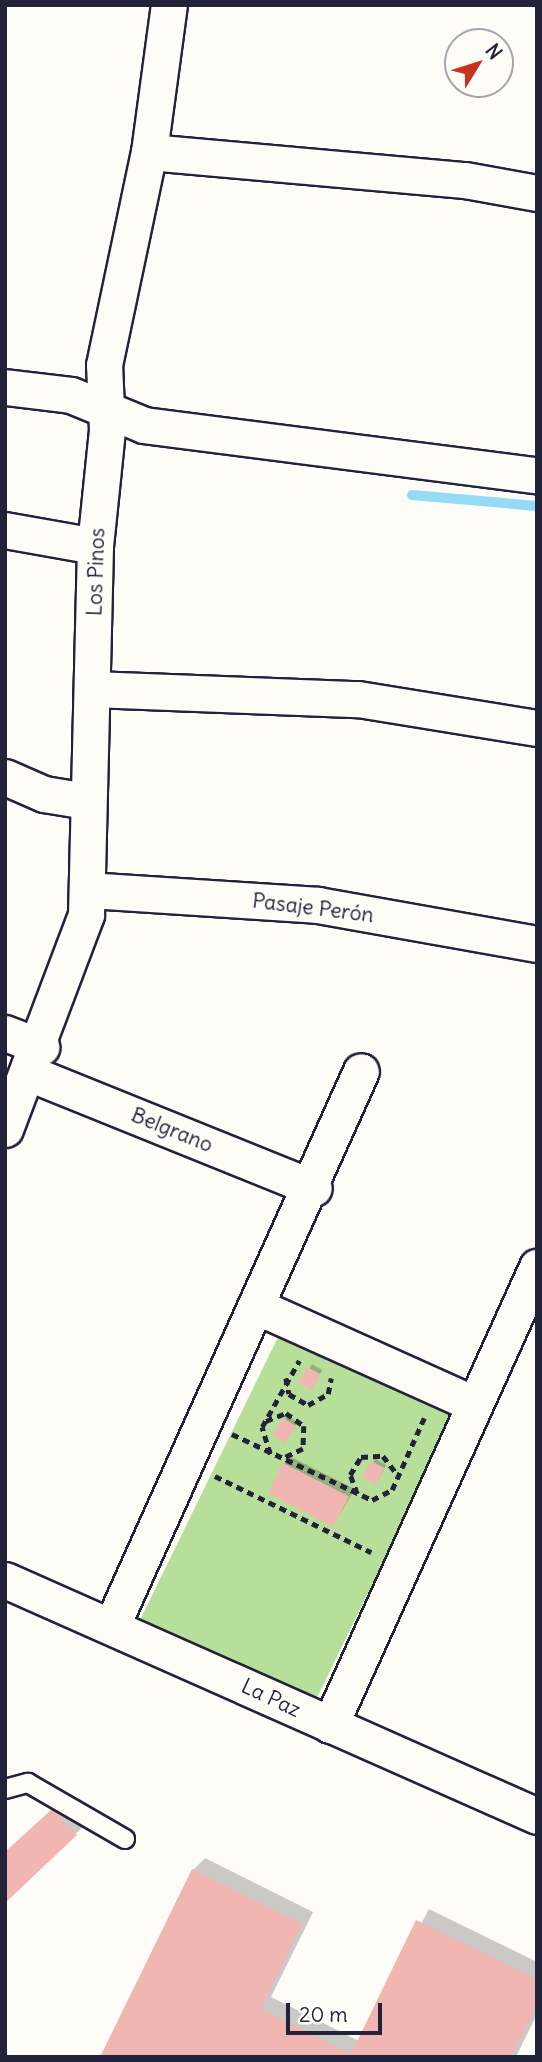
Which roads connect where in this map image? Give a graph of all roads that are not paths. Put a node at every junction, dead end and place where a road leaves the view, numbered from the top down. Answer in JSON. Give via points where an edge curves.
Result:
{"nodes":[{"id":1,"x":169,"y":5,"type":"edge"},
{"id":2,"x":149,"y":152,"type":"junction"},
{"id":3,"x":537,"y":192,"type":"edge"},
{"id":4,"x":5,"y":387,"type":"edge"},
{"id":5,"x":105,"y":407,"type":"junction"},
{"id":6,"x":537,"y":475,"type":"edge"},
{"id":7,"x":5,"y":530,"type":"edge"},
{"id":8,"x":95,"y":545,"type":"junction"},
{"id":9,"x":92,"y":689,"type":"junction"},
{"id":10,"x":537,"y":728,"type":"edge"},
{"id":11,"x":5,"y":777,"type":"edge"},
{"id":12,"x":86,"y":801,"type":"junction"},
{"id":13,"x":88,"y":890,"type":"junction"},
{"id":14,"x":537,"y":944,"type":"edge"},
{"id":15,"x":5,"y":1033,"type":"edge"},
{"id":16,"x":35,"y":1060,"type":"junction"},
{"id":17,"x":361,"y":1071,"type":"dead end"},
{"id":18,"x":5,"y":1129,"type":"edge"},
{"id":19,"x":314,"y":1188,"type":"junction"},
{"id":20,"x":537,"y":1267,"type":"edge"},
{"id":21,"x":258,"y":1307,"type":"junction"},
{"id":22,"x":474,"y":1404,"type":"junction"},
{"id":23,"x":5,"y":1580,"type":"edge"},
{"id":24,"x":112,"y":1625,"type":"junction"},
{"id":25,"x":330,"y":1725,"type":"junction"},
{"id":26,"x":5,"y":1789,"type":"edge"},
{"id":27,"x":537,"y":1816,"type":"edge"},
{"id":28,"x":125,"y":1839,"type":"dead end"}],
"edges":[{"from":1,"to":2,"type":"street","name":"Los Pinos"},
{"from":2,"to":3,"type":"street","via":[[465,180]]},
{"from":2,"to":5,"type":"street","name":"Los Pinos","via":[[104,365]]},
{"from":4,"to":5,"type":"street"},
{"from":5,"to":6,"type":"street","via":[[144,425]]},
{"from":5,"to":8,"type":"street","name":"Los Pinos"},
{"from":7,"to":8,"type":"street"},
{"from":8,"to":9,"type":"street","name":"Los Pinos"},
{"from":9,"to":10,"type":"street","via":[[358,699]]},
{"from":9,"to":12,"type":"street","name":"Los Pinos"},
{"from":11,"to":12,"type":"street","via":[[44,794]]},
{"from":12,"to":13,"type":"street","name":"Los Pinos"},
{"from":13,"to":14,"type":"street","name":"Pasaje Perón","via":[[318,905]]},
{"from":13,"to":16,"type":"street","name":"Los Pinos","via":[[80,940]]},
{"from":15,"to":16,"type":"street","name":"Belgrano"},
{"from":16,"to":18,"type":"street","name":"Los Pinos"},
{"from":16,"to":19,"type":"street","name":"Belgrano"},
{"from":17,"to":19,"type":"street"},
{"from":19,"to":21,"type":"street"},
{"from":20,"to":22,"type":"street"},
{"from":21,"to":22,"type":"street"},
{"from":21,"to":24,"type":"street"},
{"from":22,"to":25,"type":"street"},
{"from":23,"to":24,"type":"street","name":"La Paz"},
{"from":24,"to":25,"type":"street","name":"La Paz"},
{"from":25,"to":27,"type":"street","name":"La Paz"},
{"from":26,"to":28,"type":"lane","via":[[28,1783]]}]}
